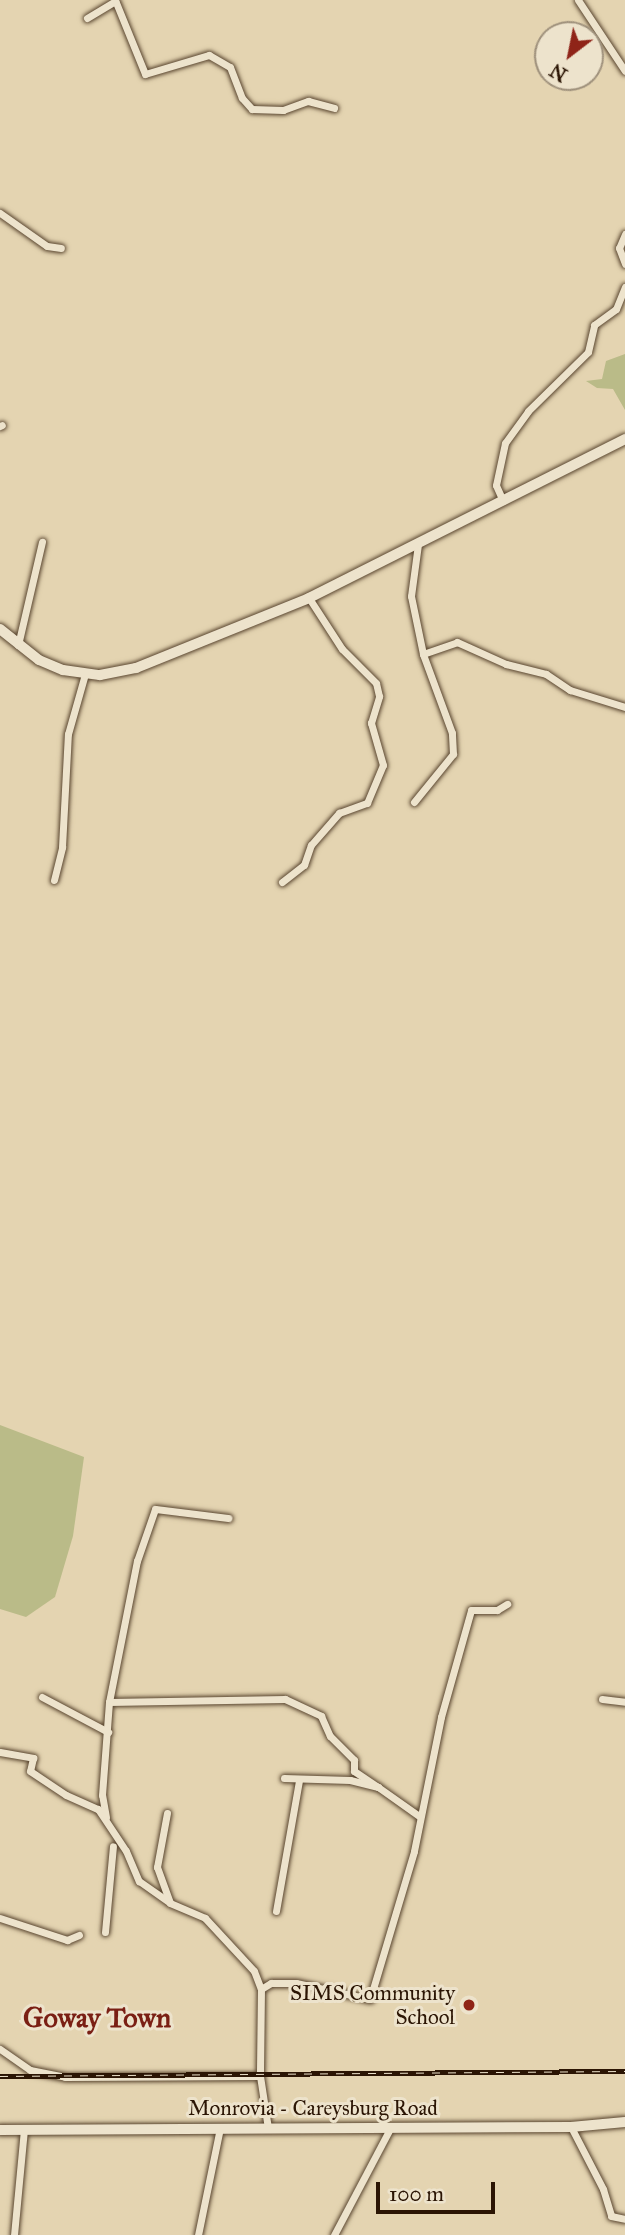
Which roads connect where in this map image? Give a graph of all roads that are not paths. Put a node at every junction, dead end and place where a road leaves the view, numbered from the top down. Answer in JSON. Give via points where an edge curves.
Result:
{"nodes":[{"id":1,"x":578,"y":0,"type":"edge"},
{"id":2,"x":115,"y":1,"type":"edge"},
{"id":3,"x":88,"y":18,"type":"dead end"},
{"id":4,"x":625,"y":71,"type":"edge"},
{"id":5,"x":334,"y":108,"type":"dead end"},
{"id":6,"x":0,"y":213,"type":"edge"},
{"id":7,"x":625,"y":234,"type":"edge"},
{"id":8,"x":61,"y":248,"type":"dead end"},
{"id":9,"x":625,"y":264,"type":"edge"},
{"id":10,"x":625,"y":287,"type":"edge"},
{"id":11,"x":625,"y":439,"type":"edge"},
{"id":12,"x":503,"y":501,"type":"junction"},
{"id":13,"x":42,"y":542,"type":"dead end"},
{"id":14,"x":418,"y":544,"type":"junction"},
{"id":15,"x":309,"y":598,"type":"junction"},
{"id":16,"x":0,"y":629,"type":"edge"},
{"id":17,"x":18,"y":646,"type":"junction"},
{"id":18,"x":423,"y":654,"type":"junction"},
{"id":19,"x":85,"y":674,"type":"junction"},
{"id":20,"x":625,"y":707,"type":"edge"},
{"id":21,"x":414,"y":802,"type":"dead end"},
{"id":22,"x":54,"y":880,"type":"dead end"},
{"id":23,"x":282,"y":882,"type":"dead end"},
{"id":24,"x":228,"y":1518,"type":"dead end"},
{"id":25,"x":507,"y":1604,"type":"dead end"},
{"id":26,"x":41,"y":1697,"type":"dead end"},
{"id":27,"x":603,"y":1699,"type":"dead end"},
{"id":28,"x":109,"y":1702,"type":"junction"},
{"id":29,"x":625,"y":1702,"type":"edge"},
{"id":30,"x":108,"y":1732,"type":"junction"},
{"id":31,"x":0,"y":1752,"type":"edge"},
{"id":32,"x":285,"y":1778,"type":"dead end"},
{"id":33,"x":299,"y":1781,"type":"junction"},
{"id":34,"x":378,"y":1787,"type":"junction"},
{"id":35,"x":167,"y":1813,"type":"dead end"},
{"id":36,"x":419,"y":1816,"type":"junction"},
{"id":37,"x":107,"y":1821,"type":"junction"},
{"id":38,"x":113,"y":1846,"type":"dead end"},
{"id":39,"x":170,"y":1903,"type":"junction"},
{"id":40,"x":276,"y":1911,"type":"dead end"},
{"id":41,"x":0,"y":1918,"type":"edge"},
{"id":42,"x":105,"y":1932,"type":"dead end"},
{"id":43,"x":79,"y":1935,"type":"dead end"},
{"id":44,"x":261,"y":1989,"type":"junction"},
{"id":45,"x":0,"y":2049,"type":"edge"},
{"id":46,"x":260,"y":2076,"type":"junction"},
{"id":47,"x":625,"y":2122,"type":"edge"},
{"id":48,"x":391,"y":2127,"type":"junction"},
{"id":49,"x":571,"y":2127,"type":"junction"},
{"id":50,"x":220,"y":2128,"type":"junction"},
{"id":51,"x":268,"y":2128,"type":"junction"},
{"id":52,"x":0,"y":2130,"type":"edge"},
{"id":53,"x":24,"y":2130,"type":"junction"},
{"id":54,"x":625,"y":2219,"type":"edge"},
{"id":55,"x":14,"y":2235,"type":"edge"},
{"id":56,"x":198,"y":2235,"type":"edge"},
{"id":57,"x":334,"y":2235,"type":"edge"}],
"edges":[{"from":1,"to":4,"type":"street"},
{"from":2,"to":3,"type":"street"},
{"from":2,"to":5,"type":"street","via":[[145,75],[209,55],[230,67],[242,98],[252,109],[283,110],[307,101]]},
{"from":6,"to":8,"type":"street","via":[[47,246]]},
{"from":7,"to":9,"type":"street","via":[[619,248]]},
{"from":10,"to":12,"type":"street","via":[[615,309],[594,325],[588,352],[528,411],[505,443],[496,485]]},
{"from":11,"to":12,"type":"main road"},
{"from":12,"to":14,"type":"main road"},
{"from":13,"to":17,"type":"street"},
{"from":14,"to":15,"type":"main road"},
{"from":14,"to":18,"type":"street","via":[[411,596]]},
{"from":15,"to":19,"type":"main road","via":[[135,668]]},
{"from":15,"to":23,"type":"street","via":[[342,649],[376,683],[379,696],[371,723],[383,765],[367,803],[339,813],[311,845],[304,865]]},
{"from":16,"to":17,"type":"main road"},
{"from":17,"to":19,"type":"main road","via":[[38,660]]},
{"from":18,"to":20,"type":"street","via":[[457,642],[506,664],[546,674],[570,690]]},
{"from":18,"to":21,"type":"street","via":[[452,733],[453,754]]},
{"from":19,"to":22,"type":"street","via":[[68,734],[62,847]]},
{"from":24,"to":28,"type":"street","via":[[155,1509],[137,1561]]},
{"from":25,"to":36,"type":"street","via":[[497,1610],[471,1611]]},
{"from":26,"to":30,"type":"street"},
{"from":27,"to":29,"type":"street"},
{"from":28,"to":30,"type":"street"},
{"from":28,"to":34,"type":"street","via":[[285,1699],[321,1716],[330,1736],[354,1759],[354,1771]]},
{"from":30,"to":37,"type":"street","via":[[102,1795]]},
{"from":31,"to":37,"type":"street","via":[[33,1758],[30,1771],[66,1795],[93,1805]]},
{"from":32,"to":33,"type":"street"},
{"from":33,"to":34,"type":"street","via":[[350,1780]]},
{"from":33,"to":40,"type":"street"},
{"from":34,"to":36,"type":"street"},
{"from":35,"to":39,"type":"street","via":[[158,1867]]},
{"from":36,"to":44,"type":"street","via":[[414,1851],[370,1999],[296,1983],[271,1983]]},
{"from":37,"to":39,"type":"street","via":[[136,1877]]},
{"from":38,"to":42,"type":"street"},
{"from":39,"to":44,"type":"street","via":[[205,1918],[254,1971]]},
{"from":41,"to":43,"type":"street","via":[[67,1940]]},
{"from":44,"to":46,"type":"street"},
{"from":45,"to":46,"type":"street","via":[[20,2066],[65,2077]]},
{"from":46,"to":51,"type":"street"},
{"from":47,"to":49,"type":"main road","name":"Monrovia - Careysburg Road"},
{"from":48,"to":49,"type":"main road","name":"Monrovia - Careysburg Road"},
{"from":48,"to":51,"type":"main road","name":"Monrovia - Careysburg Road"},
{"from":48,"to":57,"type":"street"},
{"from":49,"to":54,"type":"street","via":[[603,2189],[611,2216]]},
{"from":50,"to":51,"type":"main road","name":"Monrovia - Careysburg Road"},
{"from":50,"to":53,"type":"main road","name":"Monrovia - Careysburg Road"},
{"from":50,"to":56,"type":"street"},
{"from":52,"to":53,"type":"main road","name":"Monrovia - Careysburg Road"},
{"from":53,"to":55,"type":"street"}]}
